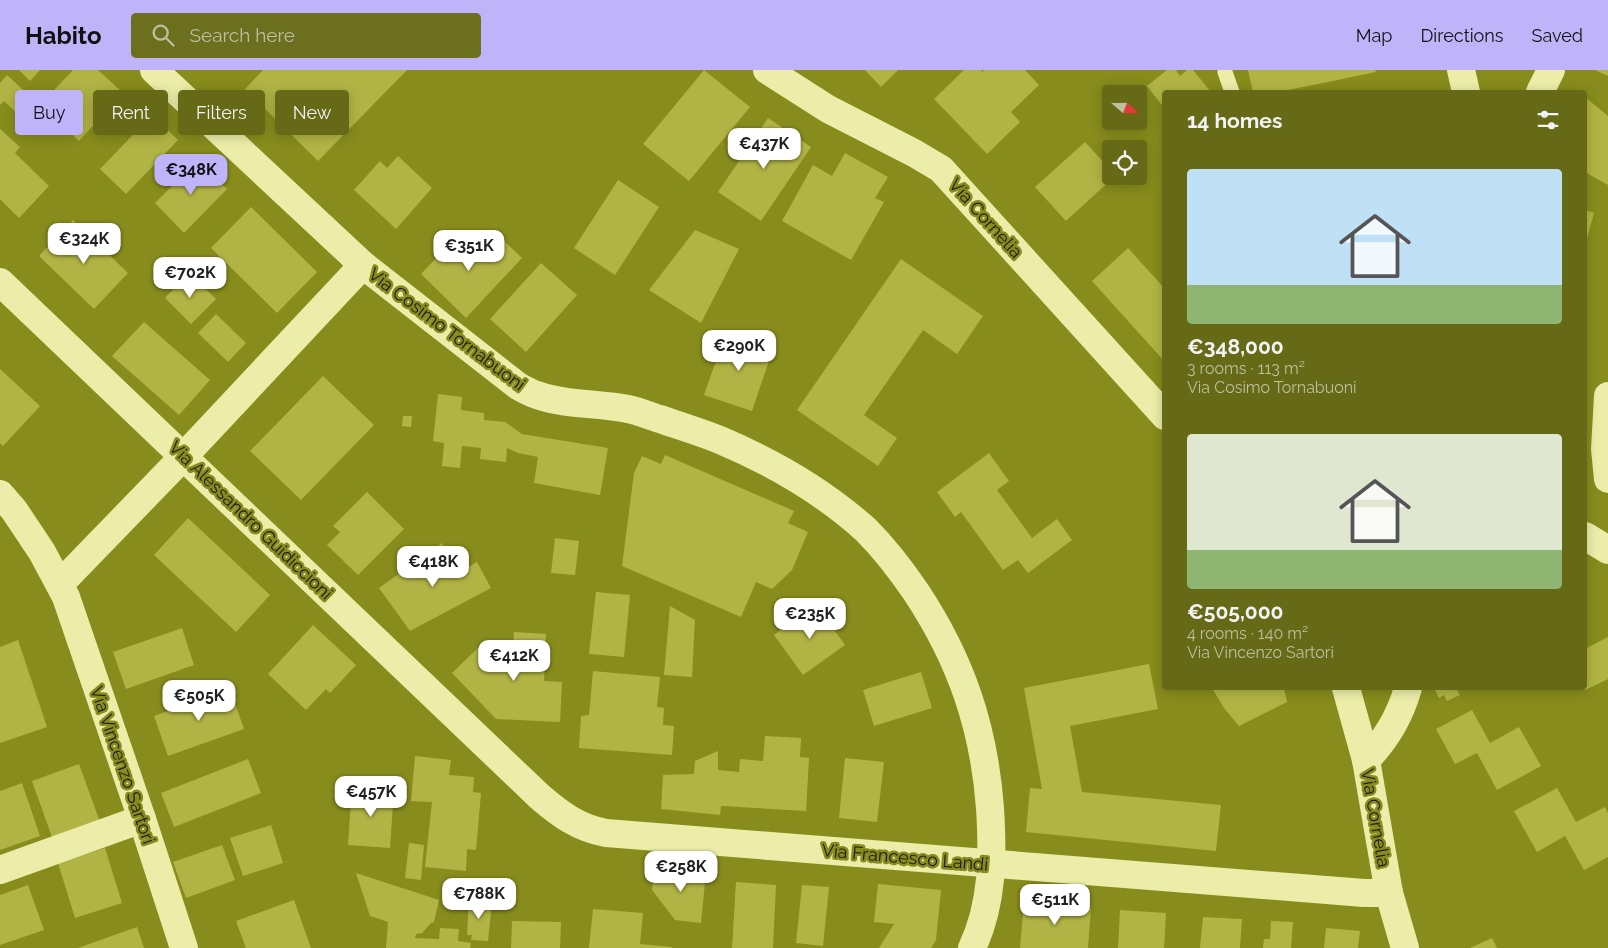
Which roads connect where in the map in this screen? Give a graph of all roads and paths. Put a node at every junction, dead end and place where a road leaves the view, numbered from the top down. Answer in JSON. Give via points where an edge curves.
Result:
{"nodes":[{"id":1,"x":154,"y":70,"type":"edge"},
{"id":2,"x":767,"y":70,"type":"edge"},
{"id":3,"x":1460,"y":70,"type":"edge"},
{"id":4,"x":1551,"y":70,"type":"edge"},
{"id":5,"x":1225,"y":72,"type":"dead end"},
{"id":6,"x":1231,"y":90,"type":"edge"},
{"id":7,"x":1465,"y":90,"type":"edge"},
{"id":8,"x":1541,"y":90,"type":"edge"},
{"id":9,"x":363,"y":265,"type":"junction"},
{"id":10,"x":0,"y":282,"type":"edge"},
{"id":11,"x":1608,"y":396,"type":"edge"},
{"id":12,"x":1162,"y":413,"type":"edge"},
{"id":13,"x":184,"y":456,"type":"junction"},
{"id":14,"x":1608,"y":479,"type":"edge"},
{"id":15,"x":0,"y":494,"type":"edge"},
{"id":16,"x":1587,"y":537,"type":"edge"},
{"id":17,"x":1608,"y":550,"type":"edge"},
{"id":18,"x":60,"y":584,"type":"junction"},
{"id":19,"x":1347,"y":690,"type":"edge"},
{"id":20,"x":1407,"y":690,"type":"edge"},
{"id":21,"x":1366,"y":760,"type":"junction"},
{"id":22,"x":142,"y":819,"type":"junction"},
{"id":23,"x":630,"y":834,"type":"joint"},
{"id":24,"x":992,"y":865,"type":"junction"},
{"id":25,"x":0,"y":870,"type":"edge"},
{"id":26,"x":1389,"y":894,"type":"junction"},
{"id":27,"x":184,"y":948,"type":"edge"},
{"id":28,"x":972,"y":948,"type":"edge"},
{"id":29,"x":1405,"y":948,"type":"edge"}],
"edges":[{"from":1,"to":9,"type":"street","name":"Via Cosimo Tornabuoni"},
{"from":2,"to":12,"type":"street","name":"Via Cornelia","via":[[828,109],[941,170]]},
{"from":3,"to":7,"type":"street"},
{"from":4,"to":8,"type":"street"},
{"from":5,"to":6,"type":"lane"},
{"from":9,"to":13,"type":"street"},
{"from":9,"to":24,"type":"street","name":"Via Cosimo Tornabuoni","via":[[518,386],[554,399],[629,409],[721,440],[791,476],[866,530],[897,564],[935,622],[964,685],[986,765]]},
{"from":10,"to":13,"type":"street","name":"Via Alessandro Guidiccioni"},
{"from":11,"to":14,"type":"street","via":[[1605,449]]},
{"from":13,"to":18,"type":"street"},
{"from":13,"to":23,"type":"street","name":"Via Alessandro Guidiccioni","via":[[540,797],[569,820],[594,831]]},
{"from":15,"to":18,"type":"street","name":"Via Vincenzo Sartori","via":[[32,537]]},
{"from":16,"to":17,"type":"street"},
{"from":18,"to":22,"type":"street","name":"Via Vincenzo Sartori"},
{"from":19,"to":21,"type":"street","name":"Via Cornelia"},
{"from":20,"to":21,"type":"street","via":[[1392,728]]},
{"from":21,"to":26,"type":"street","name":"Via Cornelia"},
{"from":22,"to":25,"type":"street"},
{"from":22,"to":27,"type":"street","name":"Via Vincenzo Sartori"},
{"from":23,"to":24,"type":"street","name":"Via Francesco Landi"},
{"from":24,"to":26,"type":"street","name":"Via Francesco Landi"},
{"from":24,"to":28,"type":"street","via":[[987,904]]},
{"from":26,"to":29,"type":"street","name":"Via Cornelia"}]}
